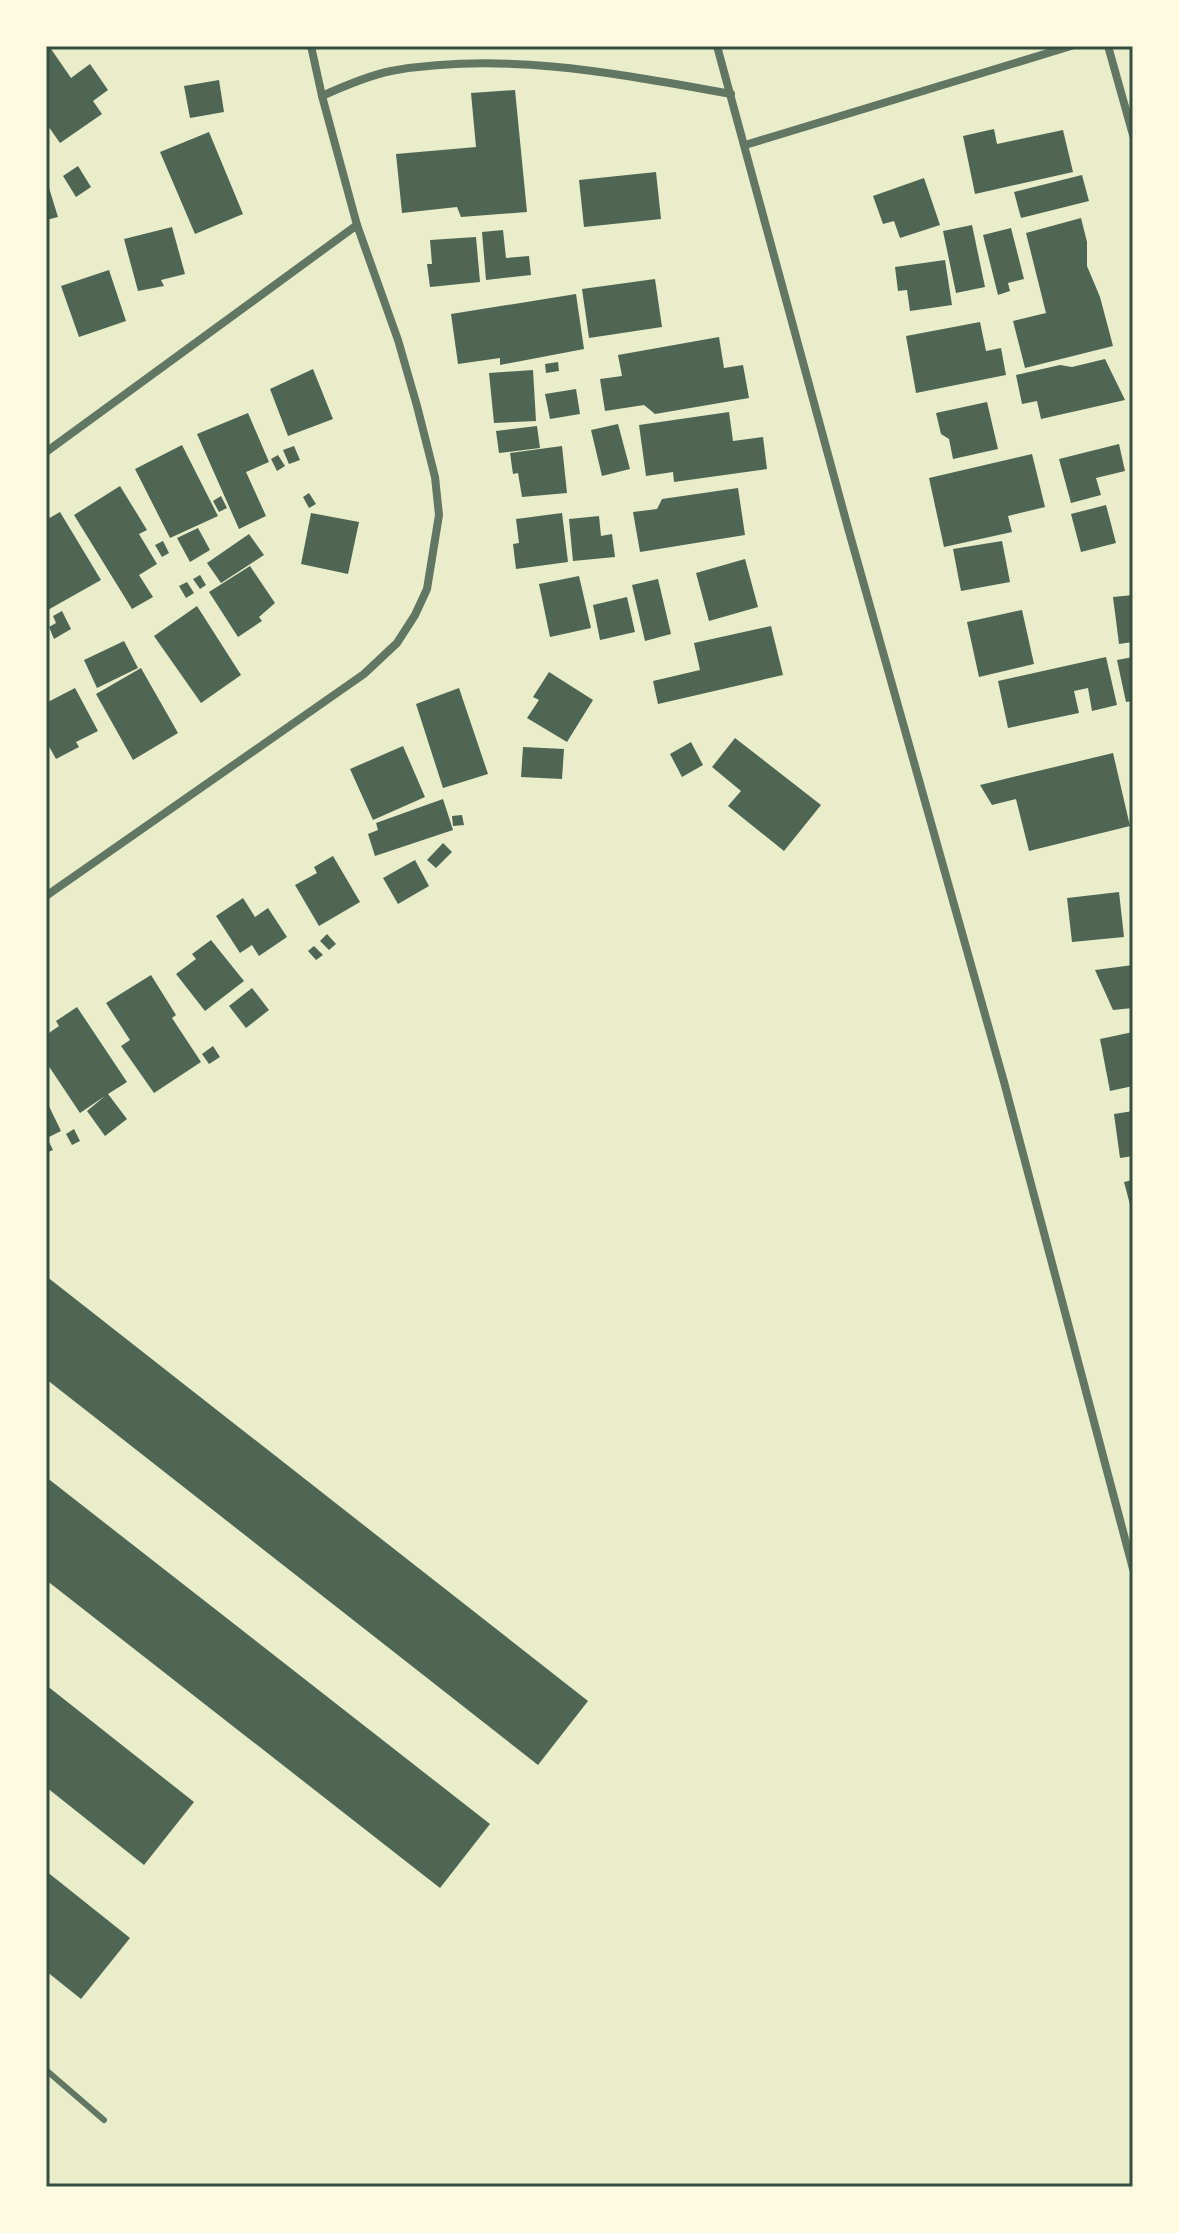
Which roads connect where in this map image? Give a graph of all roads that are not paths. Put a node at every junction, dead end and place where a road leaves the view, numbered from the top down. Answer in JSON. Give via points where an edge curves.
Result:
{"nodes":[{"id":1,"x":311,"y":46,"type":"edge"},
{"id":2,"x":717,"y":46,"type":"edge"},
{"id":3,"x":1071,"y":46,"type":"edge"},
{"id":4,"x":1108,"y":46,"type":"edge"},
{"id":5,"x":731,"y":94,"type":"junction"},
{"id":6,"x":322,"y":96,"type":"junction"},
{"id":7,"x":1133,"y":135,"type":"edge"},
{"id":8,"x":745,"y":145,"type":"junction"},
{"id":9,"x":357,"y":225,"type":"junction"},
{"id":10,"x":46,"y":452,"type":"edge"},
{"id":11,"x":46,"y":896,"type":"edge"},
{"id":12,"x":1133,"y":1569,"type":"edge"},
{"id":13,"x":46,"y":2070,"type":"edge"},
{"id":14,"x":104,"y":2120,"type":"dead end"}],
"edges":[{"from":1,"to":6,"type":"street"},
{"from":2,"to":5,"type":"street"},
{"from":3,"to":8,"type":"street"},
{"from":4,"to":7,"type":"street"},
{"from":5,"to":6,"type":"street","via":[[509,63],[390,71]]},
{"from":5,"to":8,"type":"street"},
{"from":6,"to":9,"type":"street"},
{"from":8,"to":12,"type":"street"},
{"from":9,"to":10,"type":"street"},
{"from":9,"to":11,"type":"street","via":[[398,340],[435,477],[439,515],[427,589],[415,615],[397,643],[364,674]]},
{"from":13,"to":14,"type":"lane"}]}
